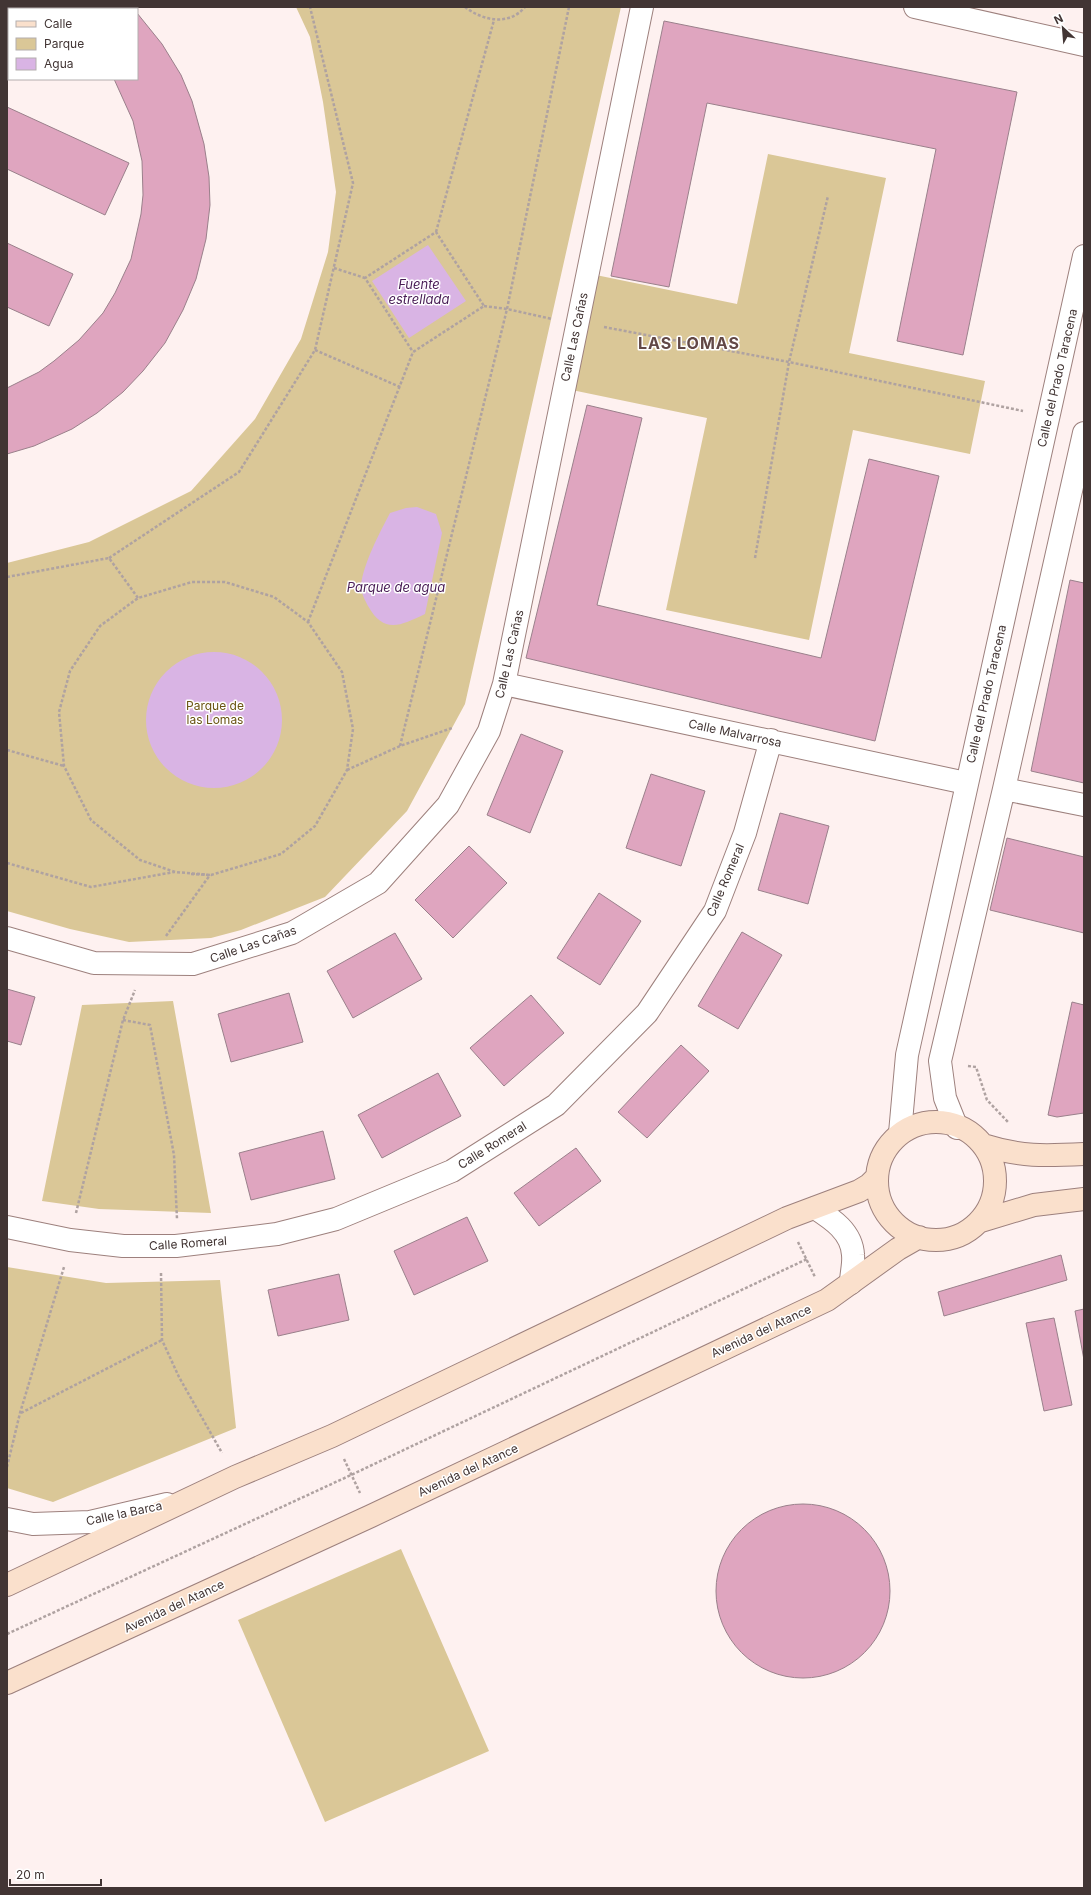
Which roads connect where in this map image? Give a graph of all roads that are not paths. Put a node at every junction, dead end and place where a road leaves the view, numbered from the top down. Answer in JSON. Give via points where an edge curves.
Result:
{"nodes":[{"id":1,"x":642,"y":7,"type":"edge"},
{"id":2,"x":924,"y":8,"type":"edge"},
{"id":3,"x":1084,"y":46,"type":"edge"},
{"id":4,"x":1084,"y":256,"type":"edge"},
{"id":5,"x":1084,"y":433,"type":"edge"},
{"id":6,"x":504,"y":684,"type":"junction"},
{"id":7,"x":771,"y":740,"type":"junction"},
{"id":8,"x":966,"y":783,"type":"junction"},
{"id":9,"x":1004,"y":789,"type":"junction"},
{"id":10,"x":1084,"y":805,"type":"edge"},
{"id":11,"x":7,"y":938,"type":"edge"},
{"id":12,"x":957,"y":1128,"type":"junction"},
{"id":13,"x":900,"y":1133,"type":"junction"},
{"id":14,"x":983,"y":1145,"type":"junction"},
{"id":15,"x":1084,"y":1154,"type":"edge"},
{"id":16,"x":877,"y":1177,"type":"junction"},
{"id":17,"x":1084,"y":1199,"type":"edge"},
{"id":18,"x":814,"y":1208,"type":"junction"},
{"id":19,"x":981,"y":1221,"type":"junction"},
{"id":20,"x":7,"y":1227,"type":"edge"},
{"id":21,"x":919,"y":1238,"type":"junction"},
{"id":22,"x":851,"y":1283,"type":"junction"},
{"id":23,"x":193,"y":1498,"type":"junction"},
{"id":24,"x":7,"y":1519,"type":"edge"},
{"id":25,"x":7,"y":1585,"type":"edge"},
{"id":26,"x":7,"y":1683,"type":"edge"}],
"edges":[{"from":1,"to":6,"type":"street","name":"Calle Las Cañas"},
{"from":2,"to":3,"type":"street"},
{"from":4,"to":8,"type":"street","name":"Calle del Prado Taracena"},
{"from":5,"to":9,"type":"street"},
{"from":6,"to":7,"type":"street","name":"Calle Malvarrosa"},
{"from":6,"to":11,"type":"street","name":"Calle Las Cañas","via":[[489,731],[448,805],[378,883],[292,933],[193,964],[94,963]]},
{"from":7,"to":8,"type":"street","name":"Calle Malvarrosa"},
{"from":7,"to":20,"type":"street","name":"Calle Romeral","via":[[745,833],[715,910],[647,1013],[556,1105],[452,1171],[336,1219],[277,1234],[176,1246],[123,1246],[70,1240]]},
{"from":8,"to":13,"type":"street","name":"Calle del Prado Taracena","via":[[907,1055]]},
{"from":9,"to":10,"type":"street"},
{"from":9,"to":12,"type":"street","via":[[940,1061],[945,1098]]},
{"from":12,"to":13,"type":"main road","via":[[937,1122],[918,1125]]},
{"from":12,"to":14,"type":"main road"},
{"from":13,"to":16,"type":"main road","via":[[888,1145],[880,1160]]},
{"from":14,"to":15,"type":"main road","via":[[1007,1153],[1031,1156]]},
{"from":14,"to":19,"type":"main road","via":[[992,1159],[995,1190],[990,1207]]},
{"from":16,"to":18,"type":"main road","via":[[859,1192]]},
{"from":16,"to":21,"type":"main road","via":[[880,1197],[890,1215],[901,1228]]},
{"from":17,"to":19,"type":"main road","via":[[1034,1205]]},
{"from":18,"to":22,"type":"street","via":[[837,1223],[848,1237],[853,1254]]},
{"from":18,"to":23,"type":"main road","via":[[787,1218],[332,1436],[235,1477]]},
{"from":19,"to":21,"type":"main road","via":[[969,1232],[949,1240]]},
{"from":21,"to":22,"type":"main road","name":"Avenida del Atance","via":[[898,1249]]},
{"from":22,"to":26,"type":"main road","name":"Avenida del Atance","via":[[827,1300],[371,1516]]},
{"from":23,"to":24,"type":"street","name":"Calle la Barca","via":[[90,1522],[33,1524]]},
{"from":23,"to":25,"type":"main road"}]}
